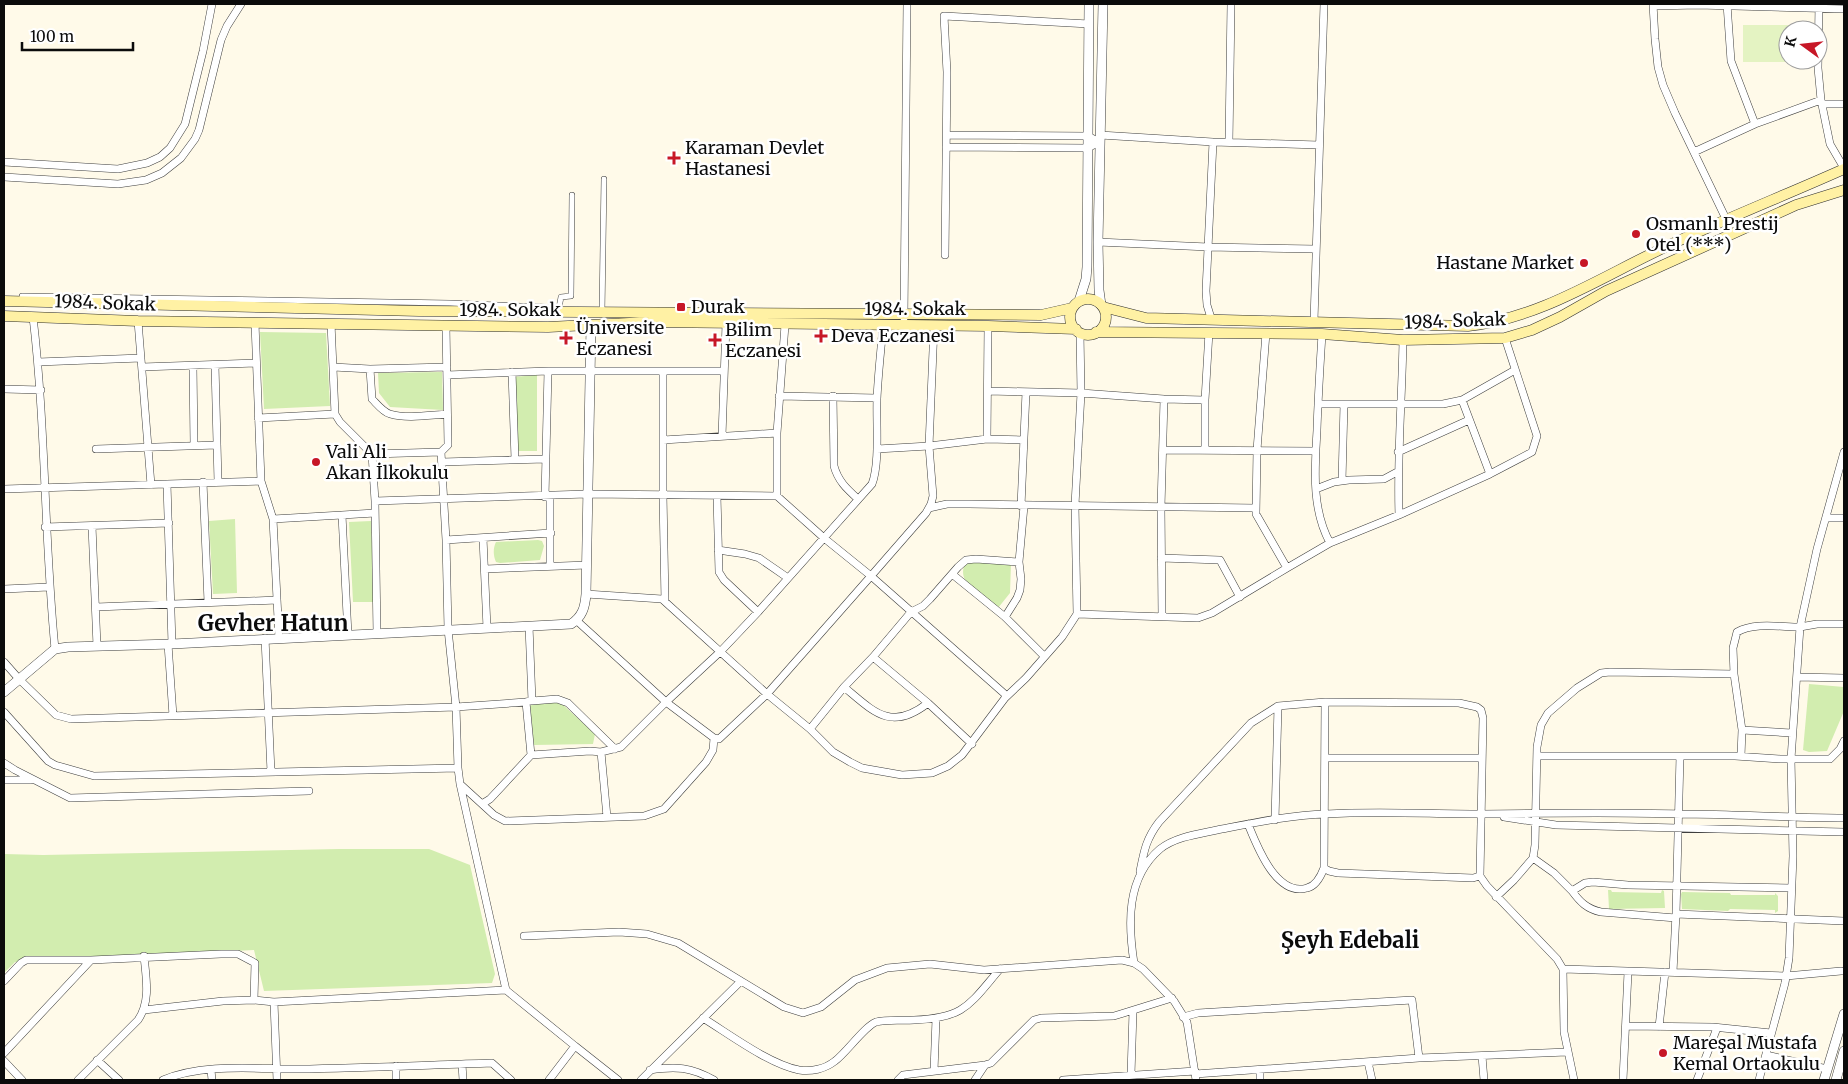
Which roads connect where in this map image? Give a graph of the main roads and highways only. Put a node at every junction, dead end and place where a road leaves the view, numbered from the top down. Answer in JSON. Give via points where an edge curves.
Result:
{"nodes":[{"id":1,"x":1844,"y":169,"type":"edge"},
{"id":2,"x":1844,"y":190,"type":"edge"},
{"id":3,"x":4,"y":301,"type":"edge"},
{"id":4,"x":1076,"y":305,"type":"junction"},
{"id":5,"x":1102,"y":306,"type":"junction"},
{"id":6,"x":4,"y":316,"type":"edge"},
{"id":7,"x":1479,"y":324,"type":"junction"},
{"id":8,"x":1078,"y":331,"type":"junction"},
{"id":9,"x":1096,"y":332,"type":"junction"},
{"id":10,"x":1480,"y":339,"type":"junction"}],
"edges":[{"from":1,"to":7,"type":"main road","via":[[1674,243],[1587,288],[1520,314]]},
{"from":2,"to":10,"type":"main road","name":"1984. Sokak","via":[[1796,205],[1606,291],[1532,330],[1505,338]]},
{"from":3,"to":4,"type":"main road","via":[[409,311],[1041,315]]},
{"from":4,"to":5,"type":"main road","via":[[1087,299]]},
{"from":4,"to":8,"type":"main road","via":[[1070,320]]},
{"from":5,"to":7,"type":"main road","via":[[1146,318]]},
{"from":5,"to":9,"type":"main road","via":[[1106,319]]},
{"from":6,"to":8,"type":"main road","name":"1984. Sokak","via":[[446,326],[548,327],[650,322],[988,326]]},
{"from":7,"to":10,"type":"main road"},
{"from":8,"to":9,"type":"main road"},
{"from":9,"to":10,"type":"main road","name":"1984. Sokak"}]}
